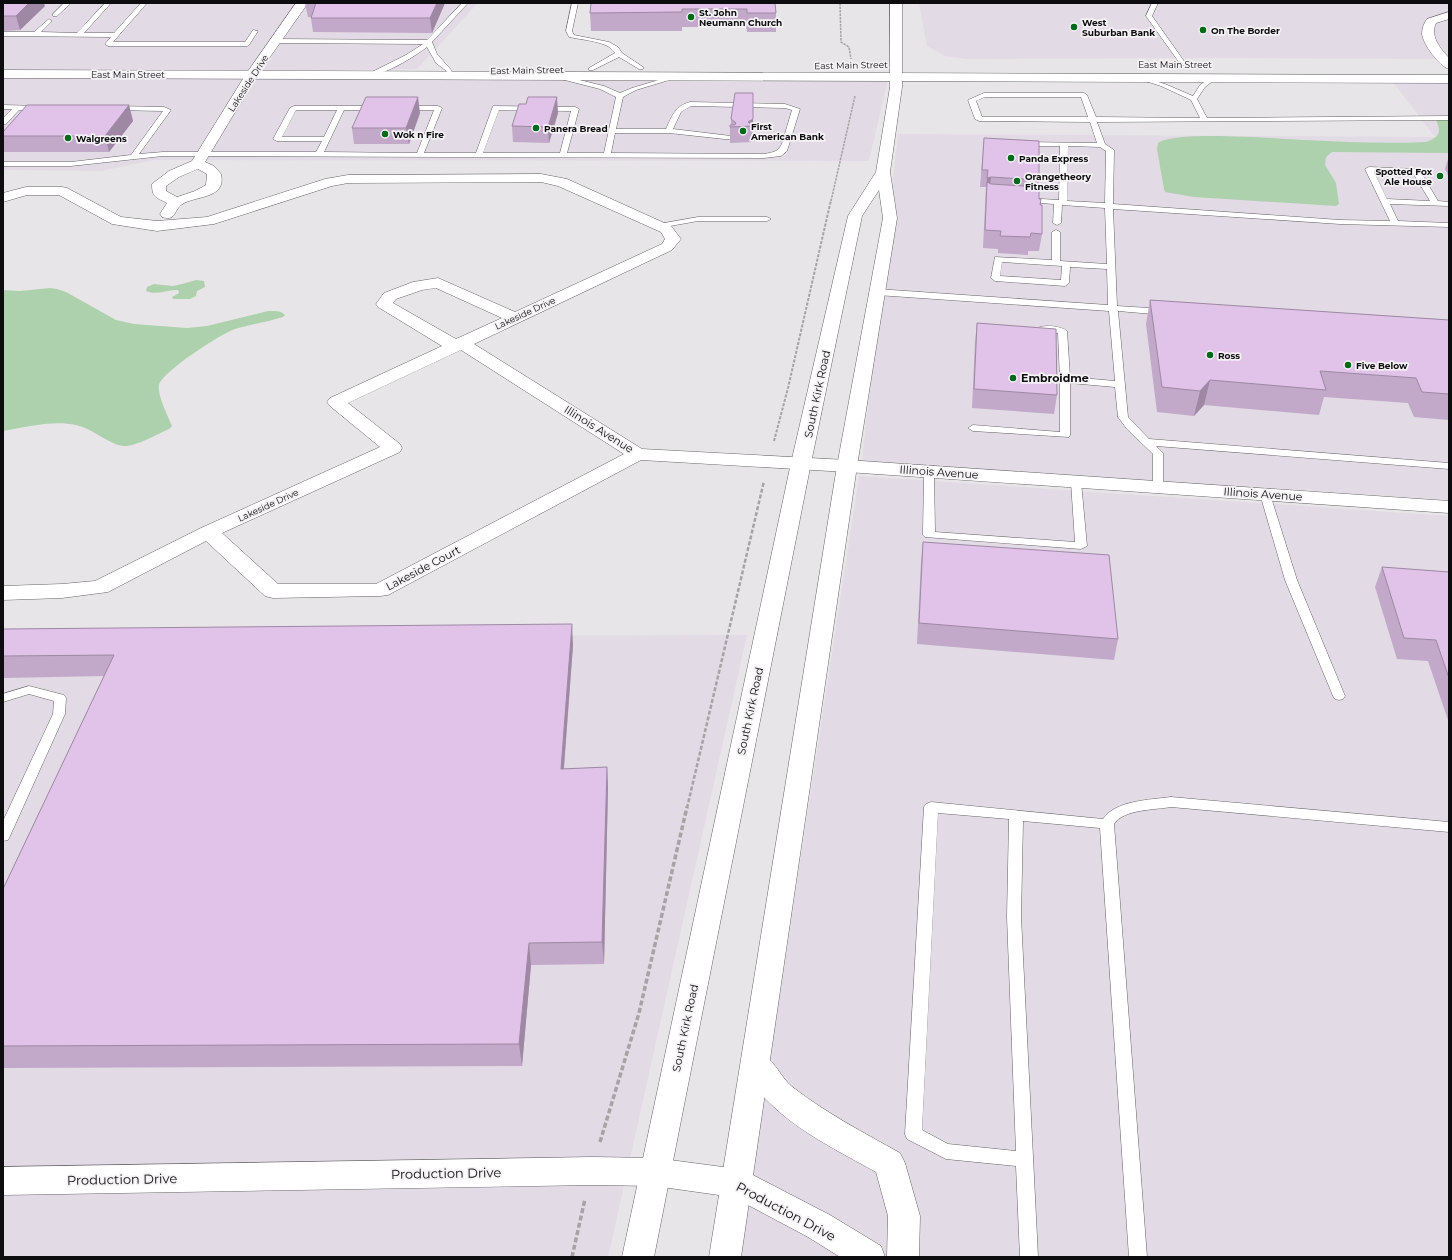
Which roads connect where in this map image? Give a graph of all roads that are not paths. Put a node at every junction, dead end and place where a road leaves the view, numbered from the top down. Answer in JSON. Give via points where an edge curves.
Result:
{"nodes":[{"id":1,"x":68,"y":3,"type":"edge"},
{"id":2,"x":108,"y":3,"type":"edge"},
{"id":3,"x":144,"y":3,"type":"edge"},
{"id":4,"x":302,"y":3,"type":"edge"},
{"id":5,"x":464,"y":3,"type":"edge"},
{"id":6,"x":574,"y":3,"type":"edge"},
{"id":7,"x":896,"y":3,"type":"edge"},
{"id":8,"x":1155,"y":3,"type":"edge"},
{"id":9,"x":1434,"y":6,"type":"dead end"},
{"id":10,"x":55,"y":15,"type":"dead end"},
{"id":11,"x":1449,"y":15,"type":"edge"},
{"id":12,"x":49,"y":21,"type":"dead end"},
{"id":13,"x":1431,"y":21,"type":"junction"},
{"id":14,"x":255,"y":32,"type":"dead end"},
{"id":15,"x":3,"y":34,"type":"edge"},
{"id":16,"x":35,"y":35,"type":"junction"},
{"id":17,"x":78,"y":35,"type":"junction"},
{"id":18,"x":115,"y":35,"type":"junction"},
{"id":19,"x":275,"y":41,"type":"junction"},
{"id":20,"x":430,"y":42,"type":"junction"},
{"id":21,"x":619,"y":54,"type":"junction"},
{"id":22,"x":911,"y":64,"type":"dead end"},
{"id":23,"x":1168,"y":64,"type":"dead end"},
{"id":24,"x":1187,"y":64,"type":"joint"},
{"id":25,"x":1435,"y":65,"type":"dead end"},
{"id":26,"x":1449,"y":65,"type":"edge"},
{"id":27,"x":641,"y":68,"type":"junction"},
{"id":28,"x":591,"y":69,"type":"junction"},
{"id":29,"x":896,"y":70,"type":"junction"},
{"id":30,"x":449,"y":71,"type":"junction"},
{"id":31,"x":375,"y":72,"type":"junction"},
{"id":32,"x":3,"y":74,"type":"edge"},
{"id":33,"x":252,"y":74,"type":"junction"},
{"id":34,"x":554,"y":75,"type":"junction"},
{"id":35,"x":680,"y":75,"type":"junction"},
{"id":36,"x":1136,"y":77,"type":"junction"},
{"id":37,"x":1215,"y":78,"type":"junction"},
{"id":38,"x":1449,"y":79,"type":"edge"},
{"id":39,"x":620,"y":96,"type":"junction"},
{"id":40,"x":1194,"y":99,"type":"junction"},
{"id":41,"x":3,"y":107,"type":"edge"},
{"id":42,"x":17,"y":108,"type":"junction"},
{"id":43,"x":48,"y":108,"type":"edge"},
{"id":44,"x":110,"y":108,"type":"edge"},
{"id":45,"x":342,"y":108,"type":"junction"},
{"id":46,"x":382,"y":108,"type":"edge"},
{"id":47,"x":398,"y":108,"type":"edge"},
{"id":48,"x":1449,"y":118,"type":"edge"},
{"id":49,"x":1094,"y":119,"type":"junction"},
{"id":50,"x":1205,"y":120,"type":"junction"},
{"id":51,"x":3,"y":122,"type":"edge"},
{"id":52,"x":612,"y":131,"type":"junction"},
{"id":53,"x":669,"y":131,"type":"junction"},
{"id":54,"x":731,"y":138,"type":"edge"},
{"id":55,"x":753,"y":138,"type":"edge"},
{"id":56,"x":327,"y":139,"type":"junction"},
{"id":57,"x":787,"y":139,"type":"junction"},
{"id":58,"x":1011,"y":143,"type":"edge"},
{"id":59,"x":1064,"y":144,"type":"junction"},
{"id":60,"x":1102,"y":145,"type":"junction"},
{"id":61,"x":319,"y":154,"type":"junction"},
{"id":62,"x":420,"y":154,"type":"junction"},
{"id":63,"x":479,"y":154,"type":"junction"},
{"id":64,"x":563,"y":155,"type":"junction"},
{"id":65,"x":607,"y":155,"type":"junction"},
{"id":66,"x":133,"y":158,"type":"junction"},
{"id":67,"x":200,"y":159,"type":"junction"},
{"id":68,"x":3,"y":164,"type":"edge"},
{"id":69,"x":883,"y":172,"type":"junction"},
{"id":70,"x":3,"y":198,"type":"edge"},
{"id":71,"x":1012,"y":199,"type":"edge"},
{"id":72,"x":1384,"y":201,"type":"junction"},
{"id":73,"x":176,"y":202,"type":"junction"},
{"id":74,"x":1061,"y":203,"type":"junction"},
{"id":75,"x":1435,"y":203,"type":"junction"},
{"id":76,"x":1449,"y":204,"type":"edge"},
{"id":77,"x":1110,"y":206,"type":"junction"},
{"id":78,"x":767,"y":219,"type":"dead end"},
{"id":79,"x":1057,"y":223,"type":"dead end"},
{"id":80,"x":1395,"y":223,"type":"junction"},
{"id":81,"x":1449,"y":225,"type":"edge"},
{"id":82,"x":158,"y":226,"type":"junction"},
{"id":83,"x":659,"y":226,"type":"junction"},
{"id":84,"x":1056,"y":232,"type":"dead end"},
{"id":85,"x":1056,"y":263,"type":"junction"},
{"id":86,"x":1066,"y":264,"type":"junction"},
{"id":87,"x":1112,"y":267,"type":"junction"},
{"id":88,"x":877,"y":292,"type":"junction"},
{"id":89,"x":1113,"y":309,"type":"junction"},
{"id":90,"x":1174,"y":313,"type":"edge"},
{"id":91,"x":515,"y":318,"type":"junction"},
{"id":92,"x":1031,"y":328,"type":"edge"},
{"id":93,"x":458,"y":345,"type":"junction"},
{"id":94,"x":1065,"y":380,"type":"junction"},
{"id":95,"x":1120,"y":384,"type":"junction"},
{"id":96,"x":973,"y":428,"type":"dead end"},
{"id":97,"x":1148,"y":442,"type":"junction"},
{"id":98,"x":638,"y":454,"type":"junction"},
{"id":99,"x":802,"y":463,"type":"junction"},
{"id":100,"x":847,"y":466,"type":"junction"},
{"id":101,"x":1449,"y":466,"type":"edge"},
{"id":102,"x":929,"y":472,"type":"junction"},
{"id":103,"x":1076,"y":482,"type":"junction"},
{"id":104,"x":1158,"y":487,"type":"junction"},
{"id":105,"x":1265,"y":494,"type":"junction"},
{"id":106,"x":1449,"y":507,"type":"edge"},
{"id":107,"x":208,"y":532,"type":"junction"},
{"id":108,"x":3,"y":593,"type":"edge"},
{"id":109,"x":1339,"y":696,"type":"dead end"},
{"id":110,"x":3,"y":698,"type":"edge"},
{"id":111,"x":1016,"y":815,"type":"junction"},
{"id":112,"x":1107,"y":824,"type":"junction"},
{"id":113,"x":1449,"y":827,"type":"edge"},
{"id":114,"x":3,"y":836,"type":"edge"},
{"id":115,"x":756,"y":1064,"type":"junction"},
{"id":116,"x":1024,"y":1159,"type":"junction"},
{"id":117,"x":655,"y":1172,"type":"junction"},
{"id":118,"x":3,"y":1181,"type":"edge"},
{"id":119,"x":738,"y":1183,"type":"junction"},
{"id":120,"x":638,"y":1257,"type":"edge"},
{"id":121,"x":725,"y":1257,"type":"edge"},
{"id":122,"x":869,"y":1257,"type":"edge"},
{"id":123,"x":903,"y":1257,"type":"edge"},
{"id":124,"x":1029,"y":1257,"type":"edge"},
{"id":125,"x":1138,"y":1257,"type":"edge"}],
"edges":[{"from":1,"to":10,"type":"lane"},
{"from":2,"to":17,"type":"lane"},
{"from":3,"to":18,"type":"lane"},
{"from":4,"to":19,"type":"main road","name":"Lakeside Drive"},
{"from":5,"to":20,"type":"lane"},
{"from":6,"to":21,"type":"lane","via":[[569,32],[571,36],[607,44],[616,48]]},
{"from":7,"to":29,"type":"main road","name":"South Kirk Road"},
{"from":8,"to":24,"type":"lane","via":[[1148,16]]},
{"from":9,"to":13,"type":"main road"},
{"from":11,"to":13,"type":"main road"},
{"from":12,"to":16,"type":"lane"},
{"from":13,"to":26,"type":"main road","via":[[1427,30],[1430,41]]},
{"from":14,"to":18,"type":"lane","via":[[247,44],[108,44]]},
{"from":15,"to":16,"type":"lane"},
{"from":16,"to":17,"type":"lane"},
{"from":17,"to":18,"type":"lane"},
{"from":19,"to":20,"type":"lane"},
{"from":19,"to":33,"type":"main road","name":"Lakeside Drive"},
{"from":20,"to":30,"type":"lane","via":[[431,51],[436,59]]},
{"from":20,"to":31,"type":"lane","via":[[405,59]]},
{"from":21,"to":27,"type":"lane"},
{"from":21,"to":28,"type":"lane"},
{"from":22,"to":29,"type":"main road","name":"East Main Street"},
{"from":23,"to":24,"type":"main road","name":"East Main Street"},
{"from":25,"to":26,"type":"main road"},
{"from":27,"to":28,"type":"main road","name":"East Main Street"},
{"from":27,"to":29,"type":"main road","name":"East Main Street"},
{"from":28,"to":30,"type":"main road","name":"East Main Street"},
{"from":29,"to":35,"type":"main road","name":"East Main Street"},
{"from":29,"to":36,"type":"main road","name":"East Main Street"},
{"from":29,"to":69,"type":"main road","name":"South Kirk Road","via":[[896,87]]},
{"from":30,"to":31,"type":"main road","name":"East Main Street"},
{"from":31,"to":33,"type":"main road","name":"East Main Street"},
{"from":32,"to":33,"type":"main road","name":"East Main Street"},
{"from":33,"to":34,"type":"main road","name":"East Main Street"},
{"from":33,"to":67,"type":"main road","name":"Lakeside Drive"},
{"from":34,"to":35,"type":"main road","name":"East Main Street"},
{"from":34,"to":39,"type":"lane","via":[[602,87]]},
{"from":35,"to":39,"type":"lane","via":[[645,85]]},
{"from":36,"to":37,"type":"main road","name":"East Main Street"},
{"from":36,"to":40,"type":"lane","via":[[1163,85]]},
{"from":37,"to":38,"type":"main road","name":"East Main Street"},
{"from":37,"to":40,"type":"lane","via":[[1202,86]]},
{"from":39,"to":52,"type":"lane"},
{"from":40,"to":50,"type":"lane"},
{"from":41,"to":42,"type":"lane"},
{"from":42,"to":43,"type":"lane"},
{"from":42,"to":51,"type":"lane"},
{"from":44,"to":66,"type":"lane","via":[[167,110]]},
{"from":45,"to":46,"type":"lane"},
{"from":45,"to":56,"type":"lane"},
{"from":45,"to":56,"type":"lane","via":[[294,108],[277,139]]},
{"from":47,"to":62,"type":"lane","via":[[438,108]]},
{"from":48,"to":50,"type":"lane"},
{"from":49,"to":49,"type":"lane","via":[[1084,95],[1056,98],[1003,98],[984,95],[972,100],[980,118],[1009,116]]},
{"from":49,"to":50,"type":"lane"},
{"from":49,"to":60,"type":"lane"},
{"from":52,"to":53,"type":"lane"},
{"from":52,"to":65,"type":"lane"},
{"from":53,"to":54,"type":"lane"},
{"from":53,"to":57,"type":"lane","via":[[677,110],[690,104],[785,106],[796,109]]},
{"from":55,"to":57,"type":"lane"},
{"from":56,"to":61,"type":"lane"},
{"from":57,"to":65,"type":"lane","via":[[784,149],[778,154],[768,156]]},
{"from":58,"to":59,"type":"lane"},
{"from":59,"to":60,"type":"lane"},
{"from":59,"to":74,"type":"lane"},
{"from":60,"to":77,"type":"lane","via":[[1110,150]]},
{"from":61,"to":62,"type":"lane"},
{"from":61,"to":67,"type":"lane"},
{"from":62,"to":63,"type":"lane"},
{"from":63,"to":64,"type":"lane"},
{"from":63,"to":64,"type":"lane","via":[[496,108],[575,109]]},
{"from":64,"to":65,"type":"lane"},
{"from":66,"to":67,"type":"lane","via":[[163,154]]},
{"from":66,"to":68,"type":"lane","via":[[71,164]]},
{"from":67,"to":73,"type":"main road","via":[[211,170],[214,177],[213,187]]},
{"from":67,"to":73,"type":"main road","via":[[160,184],[158,193]]},
{"from":69,"to":88,"type":"main road","name":"South Kirk Road","via":[[890,218]]},
{"from":69,"to":99,"type":"main road","name":"South Kirk Road","via":[[855,216]]},
{"from":70,"to":82,"type":"main road","name":"Lakeside Drive","via":[[26,191],[62,191],[117,221]]},
{"from":71,"to":74,"type":"lane"},
{"from":72,"to":75,"type":"lane"},
{"from":72,"to":75,"type":"lane","via":[[1369,169],[1416,171]]},
{"from":72,"to":80,"type":"lane"},
{"from":73,"to":82,"type":"main road"},
{"from":74,"to":77,"type":"lane"},
{"from":74,"to":79,"type":"lane"},
{"from":75,"to":76,"type":"lane"},
{"from":77,"to":80,"type":"lane","via":[[1340,222]]},
{"from":77,"to":87,"type":"lane"},
{"from":78,"to":83,"type":"lane","via":[[698,219]]},
{"from":80,"to":81,"type":"lane"},
{"from":82,"to":83,"type":"main road","name":"Lakeside Drive","via":[[209,221],[330,182],[348,179],[526,178],[562,182]]},
{"from":83,"to":91,"type":"main road","name":"Lakeside Drive","via":[[666,229],[672,239],[667,247]]},
{"from":84,"to":85,"type":"lane"},
{"from":85,"to":86,"type":"lane"},
{"from":85,"to":86,"type":"lane","via":[[998,259],[995,278],[1065,283]]},
{"from":86,"to":87,"type":"lane"},
{"from":87,"to":89,"type":"lane"},
{"from":88,"to":89,"type":"lane"},
{"from":88,"to":100,"type":"main road","name":"South Kirk Road"},
{"from":89,"to":90,"type":"lane"},
{"from":89,"to":95,"type":"lane"},
{"from":91,"to":93,"type":"main road","name":"Lakeside Drive"},
{"from":91,"to":93,"type":"main road","name":"Illinois Avenue","via":[[438,283],[419,285],[390,296],[384,304]]},
{"from":92,"to":94,"type":"lane","via":[[1062,331]]},
{"from":93,"to":98,"type":"main road","name":"Illinois Avenue"},
{"from":93,"to":107,"type":"main road","name":"Lakeside Drive","via":[[336,402],[393,448]]},
{"from":94,"to":95,"type":"lane"},
{"from":94,"to":96,"type":"lane","via":[[1065,436]]},
{"from":95,"to":97,"type":"lane","via":[[1123,417],[1131,428]]},
{"from":97,"to":101,"type":"lane"},
{"from":97,"to":104,"type":"lane","via":[[1158,453]]},
{"from":98,"to":99,"type":"main road","name":"Illinois Avenue"},
{"from":98,"to":107,"type":"main road","name":"Lakeside Court","via":[[380,590],[273,591]]},
{"from":99,"to":100,"type":"main road","name":"Illinois Avenue"},
{"from":99,"to":117,"type":"main road","name":"South Kirk Road"},
{"from":100,"to":102,"type":"main road","name":"Illinois Avenue"},
{"from":100,"to":115,"type":"main road","name":"South Kirk Road"},
{"from":102,"to":103,"type":"main road","name":"Illinois Avenue"},
{"from":102,"to":103,"type":"lane","via":[[929,535],[1080,546]]},
{"from":103,"to":104,"type":"main road","name":"Illinois Avenue"},
{"from":104,"to":105,"type":"main road","name":"Illinois Avenue"},
{"from":105,"to":106,"type":"main road","name":"Illinois Avenue"},
{"from":105,"to":109,"type":"lane","via":[[1291,580]]},
{"from":107,"to":108,"type":"main road","name":"Lakeside Drive","via":[[100,587]]},
{"from":110,"to":114,"type":"lane","via":[[29,690],[60,698],[59,714]]},
{"from":111,"to":112,"type":"lane"},
{"from":111,"to":116,"type":"lane","via":[[1014,917]]},
{"from":111,"to":116,"type":"lane","via":[[931,807],[913,1134],[946,1151]]},
{"from":112,"to":113,"type":"lane","via":[[1114,815],[1128,808],[1172,802]]},
{"from":112,"to":125,"type":"lane"},
{"from":115,"to":119,"type":"main road","name":"South Kirk Road"},
{"from":115,"to":123,"type":"main road","via":[[782,1097],[829,1130],[889,1163],[904,1216]]},
{"from":116,"to":124,"type":"lane"},
{"from":117,"to":118,"type":"main road","name":"Production Drive"},
{"from":117,"to":119,"type":"main road","name":"Production Drive"},
{"from":117,"to":120,"type":"main road","name":"South Kirk Road"},
{"from":119,"to":121,"type":"main road","name":"South Kirk Road"},
{"from":119,"to":122,"type":"main road","name":"Production Drive","via":[[819,1226]]}]}
